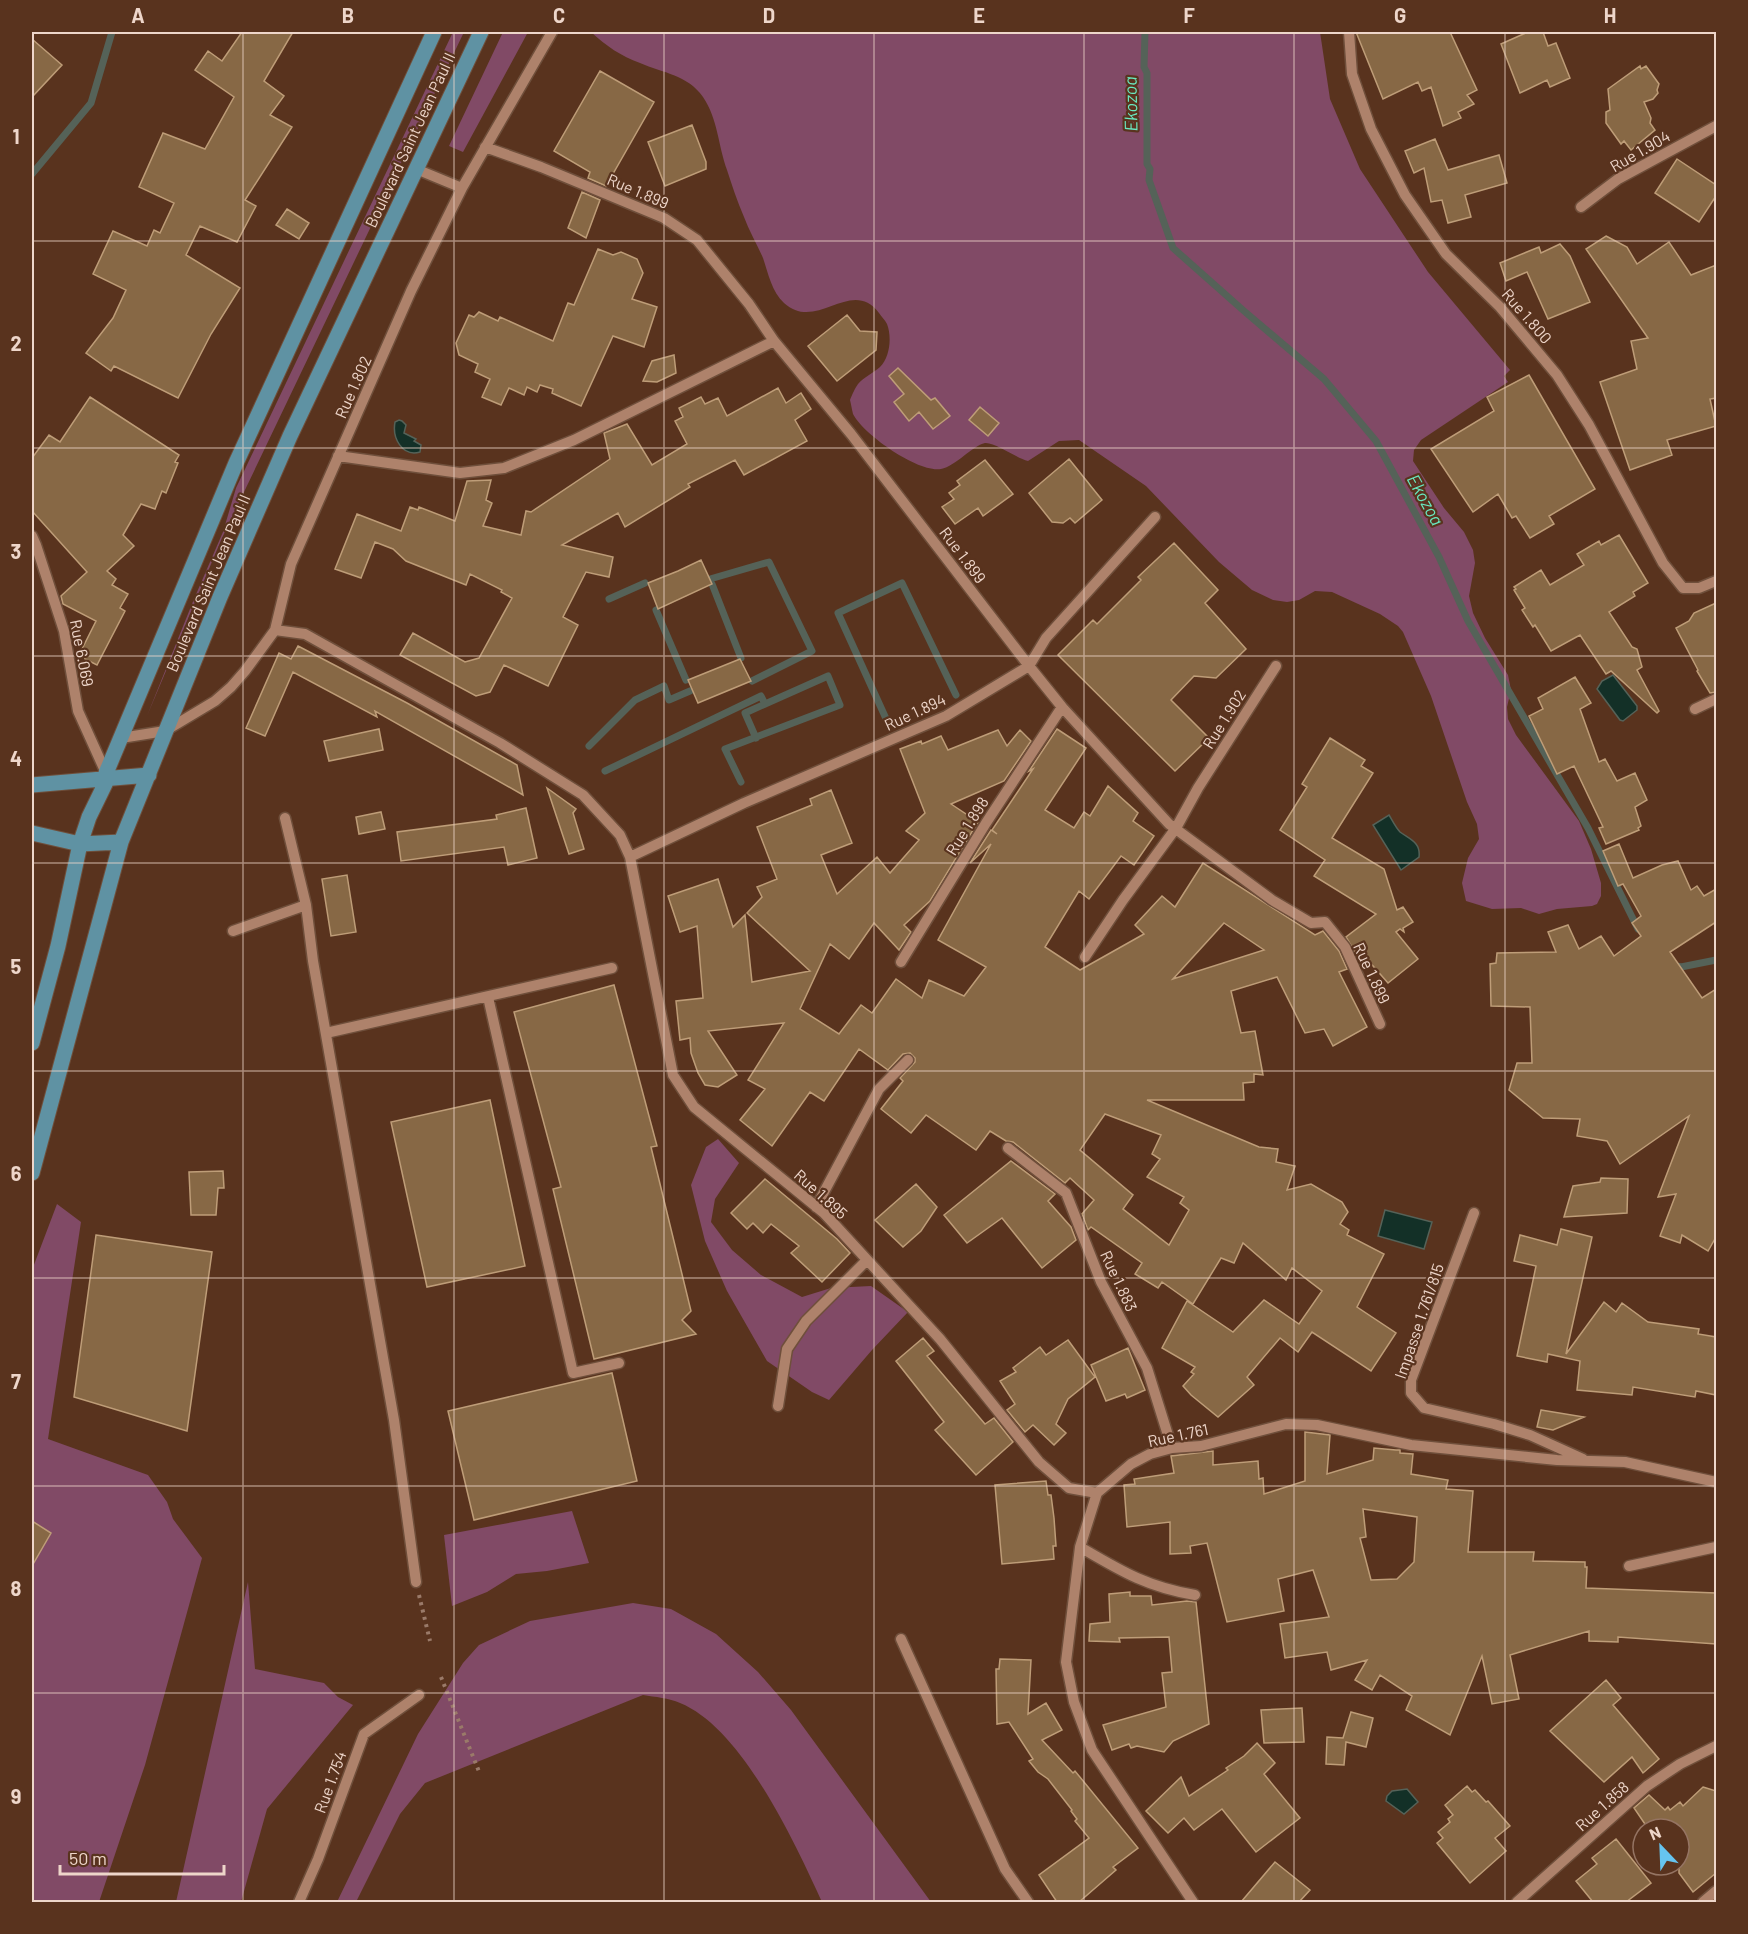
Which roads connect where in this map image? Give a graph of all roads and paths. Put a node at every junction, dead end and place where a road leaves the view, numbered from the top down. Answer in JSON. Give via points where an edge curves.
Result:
{"nodes":[{"id":1,"x":434,"y":32,"type":"edge"},
{"id":2,"x":482,"y":32,"type":"edge"},
{"id":3,"x":552,"y":32,"type":"edge"},
{"id":4,"x":1349,"y":32,"type":"edge"},
{"id":5,"x":1716,"y":126,"type":"edge"},
{"id":6,"x":485,"y":147,"type":"junction"},
{"id":7,"x":416,"y":169,"type":"junction"},
{"id":8,"x":462,"y":188,"type":"junction"},
{"id":9,"x":1581,"y":207,"type":"dead end"},
{"id":10,"x":774,"y":341,"type":"junction"},
{"id":11,"x":339,"y":456,"type":"junction"},
{"id":12,"x":1155,"y":518,"type":"dead end"},
{"id":13,"x":32,"y":536,"type":"edge"},
{"id":14,"x":1716,"y":581,"type":"edge"},
{"id":15,"x":276,"y":630,"type":"junction"},
{"id":16,"x":1029,"y":666,"type":"junction"},
{"id":17,"x":1275,"y":666,"type":"dead end"},
{"id":18,"x":1716,"y":699,"type":"edge"},
{"id":19,"x":1062,"y":707,"type":"junction"},
{"id":20,"x":1695,"y":709,"type":"dead end"},
{"id":21,"x":165,"y":731,"type":"junction"},
{"id":22,"x":121,"y":738,"type":"junction"},
{"id":23,"x":149,"y":775,"type":"junction"},
{"id":24,"x":107,"y":776,"type":"junction"},
{"id":25,"x":32,"y":785,"type":"edge"},
{"id":26,"x":285,"y":818,"type":"dead end"},
{"id":27,"x":1176,"y":828,"type":"junction"},
{"id":28,"x":32,"y":833,"type":"edge"},
{"id":29,"x":121,"y":842,"type":"junction"},
{"id":30,"x":80,"y":844,"type":"junction"},
{"id":31,"x":630,"y":857,"type":"junction"},
{"id":32,"x":306,"y":905,"type":"junction"},
{"id":33,"x":233,"y":931,"type":"dead end"},
{"id":34,"x":1085,"y":957,"type":"dead end"},
{"id":35,"x":901,"y":962,"type":"dead end"},
{"id":36,"x":612,"y":968,"type":"dead end"},
{"id":37,"x":488,"y":997,"type":"junction"},
{"id":38,"x":1380,"y":1024,"type":"dead end"},
{"id":39,"x":326,"y":1033,"type":"junction"},
{"id":40,"x":32,"y":1043,"type":"edge"},
{"id":41,"x":908,"y":1060,"type":"dead end"},
{"id":42,"x":1008,"y":1148,"type":"dead end"},
{"id":43,"x":32,"y":1173,"type":"edge"},
{"id":44,"x":816,"y":1207,"type":"junction"},
{"id":45,"x":1474,"y":1213,"type":"dead end"},
{"id":46,"x":867,"y":1260,"type":"junction"},
{"id":47,"x":619,"y":1363,"type":"dead end"},
{"id":48,"x":778,"y":1406,"type":"dead end"},
{"id":49,"x":1172,"y":1448,"type":"junction"},
{"id":50,"x":1589,"y":1461,"type":"junction"},
{"id":51,"x":1716,"y":1482,"type":"edge"},
{"id":52,"x":1097,"y":1493,"type":"junction"},
{"id":53,"x":1080,"y":1547,"type":"junction"},
{"id":54,"x":1716,"y":1547,"type":"edge"},
{"id":55,"x":1629,"y":1566,"type":"dead end"},
{"id":56,"x":416,"y":1582,"type":"joint"},
{"id":57,"x":1195,"y":1594,"type":"dead end"},
{"id":58,"x":901,"y":1639,"type":"dead end"},
{"id":59,"x":430,"y":1641,"type":"dead end"},
{"id":60,"x":441,"y":1677,"type":"dead end"},
{"id":61,"x":419,"y":1695,"type":"dead end"},
{"id":62,"x":1716,"y":1746,"type":"edge"},
{"id":63,"x":480,"y":1774,"type":"dead end"},
{"id":64,"x":1716,"y":1891,"type":"edge"},
{"id":65,"x":299,"y":1902,"type":"edge"},
{"id":66,"x":1028,"y":1902,"type":"edge"},
{"id":67,"x":1193,"y":1902,"type":"edge"},
{"id":68,"x":1517,"y":1902,"type":"edge"},
{"id":69,"x":1703,"y":1902,"type":"edge"}],
"edges":[{"from":1,"to":22,"type":"main road","name":"Boulevard Saint Jean Paul II","via":[[236,463]]},
{"from":2,"to":7,"type":"main road","name":"Boulevard Saint Jean Paul II"},
{"from":3,"to":6,"type":"street","name":"Rue 1.802"},
{"from":4,"to":14,"type":"street","name":"Rue 1.800","via":[[1352,74],[1371,129],[1405,195],[1446,254],[1500,307],[1557,375],[1589,425],[1663,563],[1683,588],[1699,588]]},
{"from":5,"to":9,"type":"street","name":"Rue 1.904","via":[[1618,179]]},
{"from":6,"to":8,"type":"street","name":"Rue 1.802"},
{"from":6,"to":10,"type":"street","name":"Rue 1.899","via":[[664,218],[697,240]]},
{"from":7,"to":8,"type":"street"},
{"from":7,"to":21,"type":"main road","name":"Boulevard Saint Jean Paul II","via":[[290,436]]},
{"from":8,"to":11,"type":"street","name":"Rue 1.802","via":[[411,291]]},
{"from":10,"to":11,"type":"street","via":[[574,440],[504,468],[460,473]]},
{"from":10,"to":16,"type":"street","name":"Rue 1.899","via":[[851,434]]},
{"from":11,"to":15,"type":"street","name":"Rue 1.802","via":[[291,564]]},
{"from":12,"to":16,"type":"street","name":"Rue 1.894","via":[[1047,638]]},
{"from":13,"to":24,"type":"street","name":"Rue 6.069","via":[[64,631],[78,711]]},
{"from":15,"to":21,"type":"street","name":"Rue 1.802","via":[[231,687]]},
{"from":15,"to":31,"type":"street","name":"Rue 1.895","via":[[305,634],[500,743],[583,795],[620,835]]},
{"from":16,"to":19,"type":"street","name":"Rue 1.899"},
{"from":16,"to":31,"type":"street","name":"Rue 1.894","via":[[946,716]]},
{"from":17,"to":27,"type":"street","name":"Rue 1.902"},
{"from":18,"to":20,"type":"street"},
{"from":19,"to":27,"type":"street","name":"Rue 1.899"},
{"from":19,"to":35,"type":"street","name":"Rue 1.898"},
{"from":21,"to":22,"type":"street"},
{"from":21,"to":23,"type":"main road","name":"Boulevard Saint Jean Paul II"},
{"from":22,"to":24,"type":"main road","name":"Boulevard Saint Jean Paul II"},
{"from":23,"to":24,"type":"main road"},
{"from":23,"to":29,"type":"main road","name":"Boulevard Saint Jean Paul II"},
{"from":24,"to":25,"type":"main road"},
{"from":24,"to":30,"type":"main road","name":"Boulevard Saint Jean Paul II"},
{"from":26,"to":32,"type":"street"},
{"from":27,"to":34,"type":"street","name":"Rue 1.902"},
{"from":27,"to":38,"type":"street","name":"Rue 1.899","via":[[1272,900],[1311,924],[1325,922],[1345,947]]},
{"from":28,"to":30,"type":"main road"},
{"from":29,"to":30,"type":"main road"},
{"from":29,"to":43,"type":"main road","name":"Boulevard Saint Jean Paul II"},
{"from":30,"to":40,"type":"main road","name":"Boulevard Saint Jean Paul II"},
{"from":31,"to":44,"type":"street","name":"Rue 1.895","via":[[673,1075],[694,1107]]},
{"from":32,"to":33,"type":"street"},
{"from":32,"to":39,"type":"street"},
{"from":36,"to":37,"type":"street"},
{"from":37,"to":39,"type":"street"},
{"from":37,"to":47,"type":"street","via":[[573,1373]]},
{"from":39,"to":56,"type":"street","via":[[394,1420]]},
{"from":41,"to":44,"type":"street","via":[[879,1089]]},
{"from":42,"to":49,"type":"street","name":"Rue 1.883","via":[[1066,1193],[1101,1282],[1147,1368]]},
{"from":44,"to":46,"type":"street","name":"Rue 1.895"},
{"from":45,"to":50,"type":"street","name":"Impasse 1.761/815","via":[[1411,1380],[1411,1393],[1424,1408],[1530,1435]]},
{"from":46,"to":48,"type":"street","via":[[807,1321],[787,1349]]},
{"from":46,"to":52,"type":"street","name":"Rue 1.895","via":[[940,1339],[1039,1462],[1069,1488]]},
{"from":49,"to":50,"type":"street","name":"Rue 1.761","via":[[1201,1446],[1286,1424],[1317,1425],[1411,1445]]},
{"from":49,"to":52,"type":"street","name":"Rue 1.761","via":[[1131,1464]]},
{"from":50,"to":51,"type":"street","name":"Rue 1.761","via":[[1625,1462]]},
{"from":52,"to":53,"type":"street"},
{"from":53,"to":57,"type":"street","via":[[1131,1577],[1167,1590]]},
{"from":53,"to":67,"type":"street","via":[[1066,1662],[1074,1701],[1092,1750]]},
{"from":54,"to":55,"type":"street"},
{"from":56,"to":59,"type":"path"},
{"from":58,"to":66,"type":"street","via":[[1005,1869]]},
{"from":60,"to":63,"type":"path"},
{"from":61,"to":65,"type":"street","name":"Rue 1.754","via":[[364,1734]]},
{"from":62,"to":68,"type":"street","name":"Rue 1.858","via":[[1647,1786]]},
{"from":64,"to":69,"type":"street"}]}
